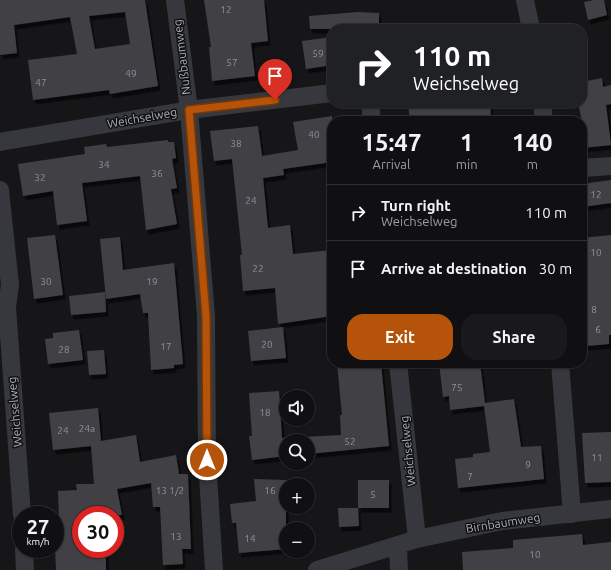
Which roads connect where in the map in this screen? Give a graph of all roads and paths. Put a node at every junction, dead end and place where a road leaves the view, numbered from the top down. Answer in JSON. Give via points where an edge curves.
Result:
{"nodes":[{"id":1,"x":176,"y":0,"type":"edge"},
{"id":2,"x":525,"y":0,"type":"edge"},
{"id":3,"x":531,"y":24,"type":"edge"},
{"id":4,"x":327,"y":94,"type":"edge"},
{"id":5,"x":189,"y":110,"type":"junction"},
{"id":6,"x":0,"y":142,"type":"edge"},
{"id":7,"x":611,"y":166,"type":"edge"},
{"id":8,"x":587,"y":168,"type":"edge"},
{"id":9,"x":0,"y":190,"type":"edge"},
{"id":10,"x":399,"y":368,"type":"edge"},
{"id":11,"x":560,"y":368,"type":"edge"},
{"id":12,"x":21,"y":506,"type":"edge"},
{"id":13,"x":611,"y":510,"type":"edge"},
{"id":14,"x":572,"y":514,"type":"junction"},
{"id":15,"x":417,"y":539,"type":"junction"},
{"id":16,"x":398,"y":546,"type":"junction"},
{"id":17,"x":24,"y":558,"type":"edge"},
{"id":18,"x":25,"y":570,"type":"edge"},
{"id":19,"x":214,"y":570,"type":"edge"},
{"id":20,"x":317,"y":570,"type":"edge"},
{"id":21,"x":399,"y":570,"type":"edge"}],
"edges":[{"from":1,"to":5,"type":"street","name":"Nußbaumweg"},
{"from":2,"to":3,"type":"street"},
{"from":4,"to":5,"type":"street","name":"Weichselweg"},
{"from":5,"to":6,"type":"street","name":"Weichselweg"},
{"from":5,"to":19,"type":"street","name":"Nußbaumweg","via":[[206,316],[207,460]]},
{"from":7,"to":8,"type":"street"},
{"from":9,"to":12,"type":"street","name":"Weichselweg","via":[[10,285],[7,307]]},
{"from":10,"to":15,"type":"street","name":"Weichselweg"},
{"from":11,"to":14,"type":"street"},
{"from":13,"to":14,"type":"street","name":"Birnbaumweg"},
{"from":14,"to":15,"type":"street","name":"Birnbaumweg","via":[[502,521]]},
{"from":15,"to":16,"type":"street","name":"Birnbaumweg"},
{"from":16,"to":20,"type":"street","name":"Birnbaumweg"},
{"from":16,"to":21,"type":"street"},
{"from":17,"to":18,"type":"street"}]}
